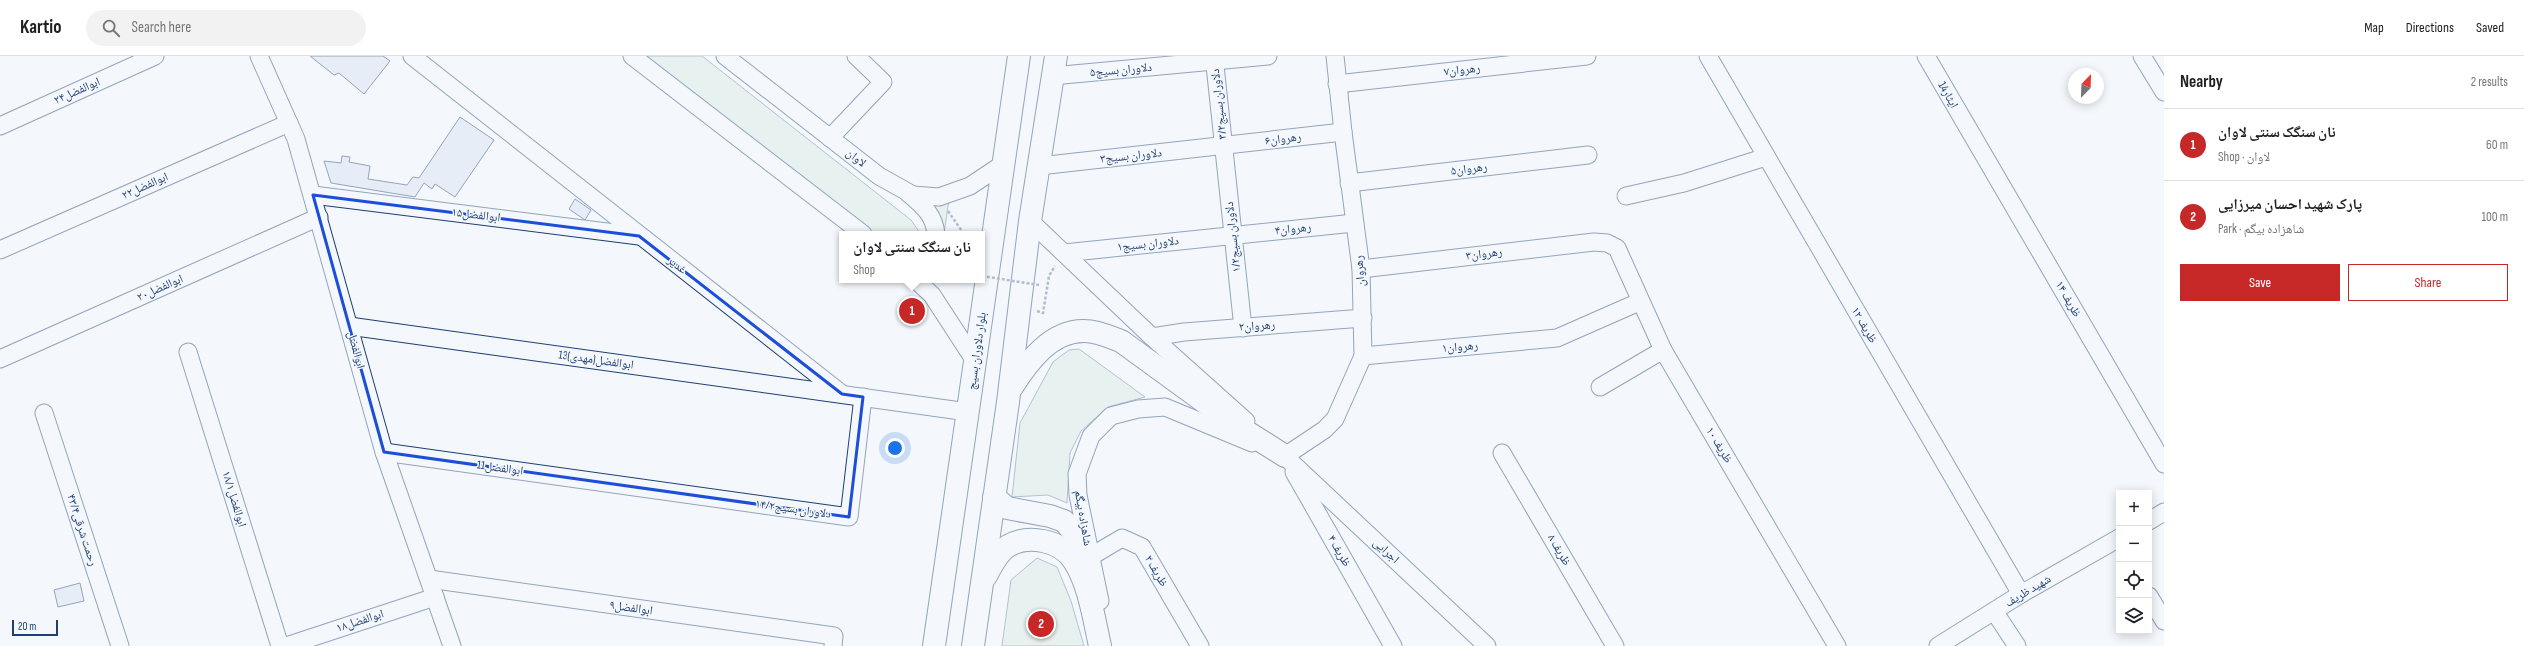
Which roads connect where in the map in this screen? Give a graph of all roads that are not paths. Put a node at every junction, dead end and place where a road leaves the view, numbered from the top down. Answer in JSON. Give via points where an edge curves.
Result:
{"nodes":[{"id":1,"x":155,"y":56,"type":"edge"},
{"id":2,"x":259,"y":56,"type":"edge"},
{"id":3,"x":412,"y":56,"type":"edge"},
{"id":4,"x":632,"y":56,"type":"edge"},
{"id":5,"x":725,"y":56,"type":"edge"},
{"id":6,"x":856,"y":56,"type":"edge"},
{"id":7,"x":1018,"y":56,"type":"edge"},
{"id":8,"x":1268,"y":56,"type":"edge"},
{"id":9,"x":1335,"y":56,"type":"edge"},
{"id":10,"x":1587,"y":56,"type":"edge"},
{"id":11,"x":1708,"y":56,"type":"edge"},
{"id":12,"x":1926,"y":56,"type":"edge"},
{"id":13,"x":2142,"y":56,"type":"edge"},
{"id":14,"x":1214,"y":59,"type":"edge"},
{"id":15,"x":1054,"y":66,"type":"edge"},
{"id":16,"x":1337,"y":84,"type":"junction"},
{"id":17,"x":2161,"y":87,"type":"edge"},
{"id":18,"x":289,"y":123,"type":"junction"},
{"id":19,"x":0,"y":126,"type":"edge"},
{"id":20,"x":1342,"y":132,"type":"junction"},
{"id":21,"x":1971,"y":133,"type":"joint"},
{"id":22,"x":830,"y":138,"type":"junction"},
{"id":23,"x":1223,"y":146,"type":"junction"},
{"id":24,"x":1588,"y":155,"type":"dead end"},
{"id":25,"x":1766,"y":157,"type":"junction"},
{"id":26,"x":1003,"y":164,"type":"junction"},
{"id":27,"x":1039,"y":166,"type":"junction"},
{"id":28,"x":1349,"y":183,"type":"junction"},
{"id":29,"x":906,"y":191,"type":"junction"},
{"id":30,"x":313,"y":194,"type":"junction"},
{"id":31,"x":1626,"y":196,"type":"dead end"},
{"id":32,"x":319,"y":217,"type":"junction"},
{"id":33,"x":1030,"y":221,"type":"junction"},
{"id":34,"x":1354,"y":223,"type":"junction"},
{"id":35,"x":859,"y":231,"type":"edge"},
{"id":36,"x":936,"y":231,"type":"edge"},
{"id":37,"x":1232,"y":235,"type":"junction"},
{"id":38,"x":640,"y":236,"type":"junction"},
{"id":39,"x":1607,"y":243,"type":"joint"},
{"id":40,"x":0,"y":250,"type":"edge"},
{"id":41,"x":1064,"y":254,"type":"junction"},
{"id":42,"x":1360,"y":269,"type":"junction"},
{"id":43,"x":919,"y":283,"type":"edge"},
{"id":44,"x":1639,"y":302,"type":"junction"},
{"id":45,"x":1363,"y":318,"type":"junction"},
{"id":46,"x":349,"y":326,"type":"junction"},
{"id":47,"x":1243,"y":328,"type":"junction"},
{"id":48,"x":1152,"y":337,"type":"junction"},
{"id":49,"x":1663,"y":350,"type":"junction"},
{"id":50,"x":188,"y":352,"type":"dead end"},
{"id":51,"x":1363,"y":356,"type":"junction"},
{"id":52,"x":0,"y":359,"type":"edge"},
{"id":53,"x":975,"y":361,"type":"junction"},
{"id":54,"x":1600,"y":387,"type":"dead end"},
{"id":55,"x":1009,"y":392,"type":"junction"},
{"id":56,"x":842,"y":394,"type":"junction"},
{"id":57,"x":863,"y":397,"type":"junction"},
{"id":58,"x":968,"y":412,"type":"junction"},
{"id":59,"x":44,"y":413,"type":"dead end"},
{"id":60,"x":384,"y":452,"type":"junction"},
{"id":61,"x":1502,"y":453,"type":"dead end"},
{"id":62,"x":1285,"y":456,"type":"junction"},
{"id":63,"x":2164,"y":464,"type":"edge"},
{"id":64,"x":617,"y":485,"type":"joint"},
{"id":65,"x":994,"y":497,"type":"junction"},
{"id":66,"x":2164,"y":512,"type":"edge"},
{"id":67,"x":2152,"y":519,"type":"edge"},
{"id":68,"x":2116,"y":542,"type":"edge"},
{"id":69,"x":1090,"y":557,"type":"junction"},
{"id":70,"x":429,"y":579,"type":"junction"},
{"id":71,"x":982,"y":586,"type":"junction"},
{"id":72,"x":2021,"y":594,"type":"junction"},
{"id":73,"x":435,"y":597,"type":"junction"},
{"id":74,"x":2150,"y":598,"type":"edge"},
{"id":75,"x":1994,"y":611,"type":"junction"},
{"id":76,"x":2164,"y":621,"type":"edge"},
{"id":77,"x":833,"y":641,"type":"edge"},
{"id":78,"x":120,"y":646,"type":"edge"},
{"id":79,"x":280,"y":646,"type":"edge"},
{"id":80,"x":286,"y":646,"type":"edge"},
{"id":81,"x":452,"y":646,"type":"edge"},
{"id":82,"x":934,"y":646,"type":"edge"},
{"id":83,"x":973,"y":646,"type":"edge"},
{"id":84,"x":1100,"y":646,"type":"edge"},
{"id":85,"x":1110,"y":646,"type":"edge"},
{"id":86,"x":1200,"y":646,"type":"edge"},
{"id":87,"x":1393,"y":646,"type":"edge"},
{"id":88,"x":1487,"y":646,"type":"edge"},
{"id":89,"x":1615,"y":646,"type":"edge"},
{"id":90,"x":1837,"y":646,"type":"edge"},
{"id":91,"x":1938,"y":646,"type":"edge"},
{"id":92,"x":2017,"y":646,"type":"edge"}],
"edges":[{"from":1,"to":19,"type":"street","name":"ابوالفضل۲۴"},
{"from":2,"to":18,"type":"street","name":"ابوالفضل"},
{"from":3,"to":38,"type":"street","name":"غدیر"},
{"from":4,"to":35,"type":"street"},
{"from":5,"to":22,"type":"street","name":"لاوان"},
{"from":6,"to":22,"type":"street","via":[[883,82]]},
{"from":7,"to":26,"type":"main road","name":"بلوار دلاوران بسیج"},
{"from":8,"to":14,"type":"street","name":"دلاوران بسیج۵"},
{"from":9,"to":16,"type":"street","name":"رهروان"},
{"from":10,"to":16,"type":"street","name":"رهروان۷"},
{"from":11,"to":25,"type":"street","name":"ظریف ۱۲"},
{"from":12,"to":21,"type":"street","name":"ایثار14"},
{"from":13,"to":17,"type":"street"},
{"from":14,"to":15,"type":"street","name":"دلاوران بسیج۵"},
{"from":14,"to":23,"type":"street","name":"دلاوران بسیج۳/۲"},
{"from":15,"to":27,"type":"main road"},
{"from":16,"to":20,"type":"street","name":"رهروان"},
{"from":18,"to":30,"type":"street","name":"ابوالفضل"},
{"from":18,"to":40,"type":"street","name":"ابوالفضل۲۲"},
{"from":20,"to":23,"type":"street","name":"رهروان۶"},
{"from":20,"to":28,"type":"street","name":"رهروان"},
{"from":21,"to":63,"type":"street","name":"ظریف ۱۴"},
{"from":22,"to":29,"type":"street","name":"لاوان","via":[[880,176]]},
{"from":23,"to":27,"type":"street","name":"دلاوران بسیج۳"},
{"from":23,"to":37,"type":"street","name":"دلاوران بسیج۱/۲"},
{"from":24,"to":28,"type":"street","name":"رهروان۵"},
{"from":25,"to":31,"type":"street","via":[[1684,183]]},
{"from":25,"to":72,"type":"street","name":"ظریف ۱۲"},
{"from":26,"to":29,"type":"street","name":"لاوان","via":[[970,186],[939,197],[913,195]]},
{"from":26,"to":53,"type":"main road","name":"بلوار دلاوران بسیج"},
{"from":27,"to":33,"type":"main road"},
{"from":28,"to":34,"type":"street","name":"رهروان"},
{"from":29,"to":36,"type":"street","via":[[935,221]]},
{"from":30,"to":32,"type":"street","name":"ابوالفضل"},
{"from":30,"to":38,"type":"street","name":"ابوالفضل۱۵"},
{"from":32,"to":46,"type":"street","name":"ابوالفضل"},
{"from":32,"to":52,"type":"street","name":"ابوالفضل۲۰"},
{"from":33,"to":41,"type":"street","name":"اجرایی"},
{"from":33,"to":55,"type":"main road"},
{"from":34,"to":37,"type":"street","name":"رهروان۴"},
{"from":34,"to":42,"type":"street","name":"رهروان"},
{"from":37,"to":41,"type":"street","name":"دلاوران بسیج۱"},
{"from":37,"to":47,"type":"street","name":"دلاوران بسیج۱/۲"},
{"from":38,"to":56,"type":"street","name":"غدیر"},
{"from":39,"to":42,"type":"street","name":"رهروان۳","via":[[1594,242]]},
{"from":39,"to":44,"type":"street","name":"ظریف ۱۰","via":[[1617,248]]},
{"from":41,"to":48,"type":"street","name":"اجرایی"},
{"from":42,"to":45,"type":"street","name":"رهروان"},
{"from":43,"to":53,"type":"street","via":[[932,295]]},
{"from":44,"to":49,"type":"street","name":"ظریف ۱۰"},
{"from":44,"to":51,"type":"street","name":"رهروان۱","via":[[1557,338]]},
{"from":45,"to":47,"type":"street","name":"رهروان۲"},
{"from":45,"to":51,"type":"street","name":"رهروان"},
{"from":46,"to":56,"type":"street","name":"13ابوالفضل(مهدی)"},
{"from":46,"to":60,"type":"street","name":"ابوالفضل"},
{"from":47,"to":48,"type":"street","name":"رهروان۲"},
{"from":48,"to":62,"type":"street","name":"اجرایی"},
{"from":49,"to":54,"type":"street"},
{"from":49,"to":90,"type":"street","name":"ظریف ۱۰"},
{"from":50,"to":79,"type":"street","name":"ابوالفضل۱۸/۱"},
{"from":51,"to":62,"type":"street","name":"رهروان","via":[[1335,419],[1324,430]]},
{"from":53,"to":58,"type":"main road","name":"بلوار دلاوران بسیج"},
{"from":55,"to":62,"type":"main road","via":[[1026,364],[1051,342],[1084,331],[1102,334],[1121,341],[1239,427]]},
{"from":55,"to":65,"type":"main road"},
{"from":56,"to":57,"type":"street","name":"غدیر"},
{"from":57,"to":58,"type":"street","name":"غدیر"},
{"from":57,"to":64,"type":"street","name":"۱۴/۲دلاوران بسیج","via":[[849,517]]},
{"from":58,"to":82,"type":"main road","name":"بلوار دلاوران بسیج"},
{"from":59,"to":78,"type":"street","name":"۴۳/۴رحمت شرقی"},
{"from":60,"to":64,"type":"street","name":"11ابوالفضل"},
{"from":60,"to":70,"type":"street","name":"ابوالفضل"},
{"from":61,"to":89,"type":"street","name":"ظریف ۸"},
{"from":62,"to":69,"type":"street","name":"شاهزاده بیگم","via":[[1165,407],[1138,409],[1111,416],[1091,436],[1077,474],[1078,495]]},
{"from":62,"to":87,"type":"street","name":"ظریف ۴"},
{"from":62,"to":88,"type":"street","name":"اجرایی"},
{"from":65,"to":69,"type":"main road","via":[[1007,508],[1064,521],[1079,538]]},
{"from":65,"to":71,"type":"main road"},
{"from":66,"to":67,"type":"street"},
{"from":68,"to":72,"type":"street","name":"شهید ظریف"},
{"from":69,"to":85,"type":"street","name":"شاهزاده بیگم"},
{"from":69,"to":86,"type":"street","name":"ظریف ۲","via":[[1122,538],[1142,548]]},
{"from":70,"to":73,"type":"street","name":"ابوالفضل"},
{"from":70,"to":77,"type":"street","name":"ابوالفضل۹"},
{"from":71,"to":83,"type":"main road"},
{"from":71,"to":84,"type":"main road","via":[[991,567],[1007,547],[1027,540],[1053,544],[1074,560],[1080,571]]},
{"from":72,"to":75,"type":"street","name":"شهید ظریف"},
{"from":73,"to":80,"type":"street","name":"ابوالفضل۱۸"},
{"from":73,"to":81,"type":"street","name":"ابوالفضل"},
{"from":74,"to":76,"type":"street"},
{"from":75,"to":91,"type":"street","name":"شهید ظریف"},
{"from":75,"to":92,"type":"street"}]}
